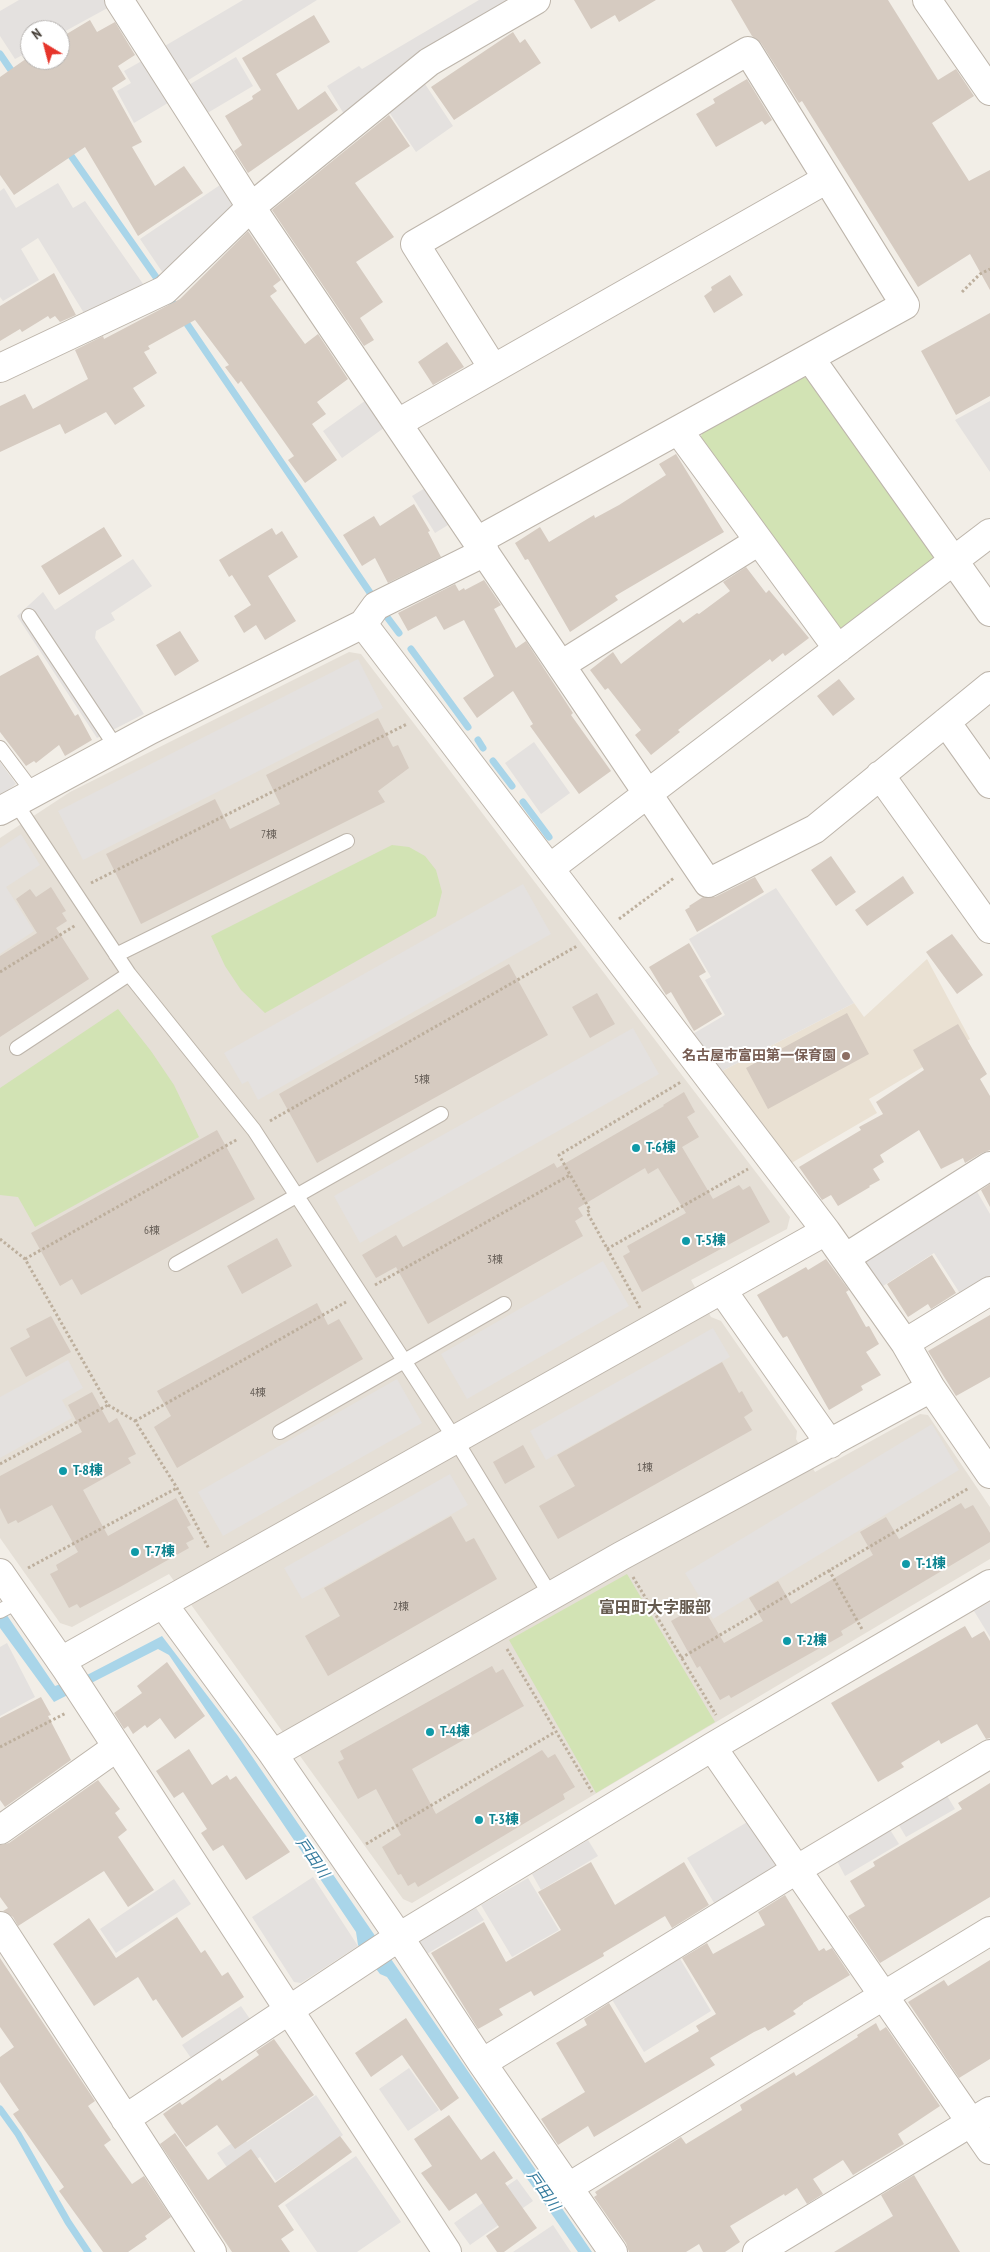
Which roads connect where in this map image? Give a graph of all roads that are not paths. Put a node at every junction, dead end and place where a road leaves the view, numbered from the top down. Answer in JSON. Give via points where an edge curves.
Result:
{"nodes":[{"id":1,"x":119,"y":0,"type":"edge"},
{"id":2,"x":536,"y":0,"type":"edge"},
{"id":3,"x":927,"y":0,"type":"edge"},
{"id":4,"x":986,"y":79,"type":"edge"},
{"id":5,"x":827,"y":179,"type":"junction"},
{"id":6,"x":251,"y":207,"type":"junction"},
{"id":7,"x":810,"y":358,"type":"junction"},
{"id":8,"x":0,"y":368,"type":"edge"},
{"id":9,"x":493,"y":368,"type":"junction"},
{"id":10,"x":398,"y":423,"type":"junction"},
{"id":11,"x":678,"y":430,"type":"junction"},
{"id":12,"x":990,"y":533,"type":"edge"},
{"id":13,"x":759,"y":540,"type":"junction"},
{"id":14,"x":481,"y":546,"type":"junction"},
{"id":15,"x":954,"y":560,"type":"junction"},
{"id":16,"x":990,"y":612,"type":"edge"},
{"id":17,"x":29,"y":616,"type":"dead end"},
{"id":18,"x":363,"y":624,"type":"junction"},
{"id":19,"x":838,"y":649,"type":"junction"},
{"id":20,"x":561,"y":665,"type":"junction"},
{"id":21,"x":990,"y":686,"type":"edge"},
{"id":22,"x":946,"y":722,"type":"junction"},
{"id":23,"x":0,"y":748,"type":"edge"},
{"id":24,"x":116,"y":748,"type":"junction"},
{"id":25,"x":880,"y":775,"type":"junction"},
{"id":26,"x":990,"y":784,"type":"edge"},
{"id":27,"x":648,"y":793,"type":"junction"},
{"id":28,"x":16,"y":801,"type":"edge"},
{"id":29,"x":347,"y":841,"type":"dead end"},
{"id":30,"x":550,"y":868,"type":"junction"},
{"id":31,"x":990,"y":929,"type":"edge"},
{"id":32,"x":116,"y":955,"type":"junction"},
{"id":33,"x":129,"y":974,"type":"junction"},
{"id":34,"x":18,"y":1048,"type":"dead end"},
{"id":35,"x":441,"y":1114,"type":"dead end"},
{"id":36,"x":990,"y":1166,"type":"edge"},
{"id":37,"x":297,"y":1195,"type":"junction"},
{"id":38,"x":826,"y":1231,"type":"junction"},
{"id":39,"x":845,"y":1258,"type":"junction"},
{"id":40,"x":176,"y":1264,"type":"dead end"},
{"id":41,"x":722,"y":1290,"type":"junction"},
{"id":42,"x":990,"y":1291,"type":"edge"},
{"id":43,"x":504,"y":1304,"type":"dead end"},
{"id":44,"x":905,"y":1343,"type":"junction"},
{"id":45,"x":404,"y":1361,"type":"junction"},
{"id":46,"x":931,"y":1388,"type":"junction"},
{"id":47,"x":280,"y":1432,"type":"dead end"},
{"id":48,"x":455,"y":1439,"type":"junction"},
{"id":49,"x":830,"y":1444,"type":"junction"},
{"id":50,"x":980,"y":1480,"type":"edge"},
{"id":51,"x":0,"y":1574,"type":"edge"},
{"id":52,"x":990,"y":1584,"type":"edge"},
{"id":53,"x":550,"y":1596,"type":"junction"},
{"id":54,"x":163,"y":1604,"type":"junction"},
{"id":55,"x":8,"y":1606,"type":"edge"},
{"id":56,"x":64,"y":1666,"type":"junction"},
{"id":57,"x":712,"y":1747,"type":"junction"},
{"id":58,"x":117,"y":1748,"type":"junction"},
{"id":59,"x":273,"y":1754,"type":"junction"},
{"id":60,"x":990,"y":1754,"type":"edge"},
{"id":61,"x":0,"y":1830,"type":"edge"},
{"id":62,"x":796,"y":1870,"type":"junction"},
{"id":63,"x":0,"y":1926,"type":"edge"},
{"id":64,"x":990,"y":1931,"type":"edge"},
{"id":65,"x":393,"y":1941,"type":"junction"},
{"id":66,"x":884,"y":1995,"type":"junction"},
{"id":67,"x":288,"y":2011,"type":"junction"},
{"id":68,"x":482,"y":2063,"type":"junction"},
{"id":69,"x":981,"y":2116,"type":"edge"},
{"id":70,"x":125,"y":2119,"type":"junction"},
{"id":71,"x":990,"y":2150,"type":"edge"},
{"id":72,"x":567,"y":2188,"type":"junction"},
{"id":73,"x":212,"y":2252,"type":"edge"},
{"id":74,"x":447,"y":2252,"type":"edge"},
{"id":75,"x":613,"y":2252,"type":"edge"},
{"id":76,"x":757,"y":2252,"type":"edge"}],
"edges":[{"from":1,"to":6,"type":"street"},
{"from":2,"to":6,"type":"street","via":[[430,62]]},
{"from":3,"to":4,"type":"street"},
{"from":5,"to":7,"type":"street","via":[[905,305]]},
{"from":5,"to":9,"type":"street"},
{"from":5,"to":9,"type":"street","via":[[748,51],[415,244]]},
{"from":6,"to":8,"type":"street","via":[[165,290]]},
{"from":6,"to":10,"type":"street"},
{"from":7,"to":11,"type":"street"},
{"from":7,"to":15,"type":"street"},
{"from":9,"to":10,"type":"street"},
{"from":10,"to":14,"type":"street"},
{"from":11,"to":13,"type":"street"},
{"from":11,"to":14,"type":"street"},
{"from":12,"to":15,"type":"street"},
{"from":13,"to":19,"type":"street"},
{"from":13,"to":20,"type":"street"},
{"from":14,"to":18,"type":"street","via":[[376,606]]},
{"from":14,"to":20,"type":"street"},
{"from":15,"to":16,"type":"street"},
{"from":15,"to":19,"type":"street"},
{"from":17,"to":24,"type":"lane"},
{"from":18,"to":24,"type":"street"},
{"from":18,"to":30,"type":"street"},
{"from":19,"to":27,"type":"street"},
{"from":20,"to":27,"type":"street"},
{"from":21,"to":22,"type":"street"},
{"from":22,"to":25,"type":"street"},
{"from":22,"to":26,"type":"street"},
{"from":23,"to":28,"type":"lane"},
{"from":24,"to":28,"type":"street"},
{"from":25,"to":27,"type":"street","via":[[815,829],[708,883]]},
{"from":25,"to":31,"type":"street"},
{"from":27,"to":30,"type":"street"},
{"from":28,"to":32,"type":"lane"},
{"from":29,"to":32,"type":"lane"},
{"from":30,"to":38,"type":"street","via":[[588,939]]},
{"from":32,"to":33,"type":"lane"},
{"from":33,"to":34,"type":"lane"},
{"from":33,"to":37,"type":"lane","via":[[254,1130]]},
{"from":35,"to":37,"type":"lane"},
{"from":36,"to":39,"type":"street"},
{"from":37,"to":40,"type":"lane"},
{"from":37,"to":45,"type":"lane"},
{"from":38,"to":39,"type":"street"},
{"from":38,"to":41,"type":"street"},
{"from":39,"to":44,"type":"street"},
{"from":41,"to":48,"type":"street"},
{"from":41,"to":49,"type":"street"},
{"from":42,"to":44,"type":"street"},
{"from":43,"to":45,"type":"lane"},
{"from":44,"to":46,"type":"street"},
{"from":45,"to":47,"type":"lane"},
{"from":45,"to":48,"type":"lane"},
{"from":46,"to":49,"type":"street"},
{"from":46,"to":50,"type":"street"},
{"from":48,"to":53,"type":"lane"},
{"from":48,"to":54,"type":"street"},
{"from":49,"to":53,"type":"street"},
{"from":51,"to":55,"type":"street"},
{"from":52,"to":57,"type":"street"},
{"from":53,"to":59,"type":"street"},
{"from":54,"to":56,"type":"street"},
{"from":54,"to":59,"type":"street"},
{"from":55,"to":56,"type":"street"},
{"from":56,"to":58,"type":"street"},
{"from":57,"to":62,"type":"street"},
{"from":57,"to":65,"type":"street"},
{"from":58,"to":61,"type":"street"},
{"from":58,"to":67,"type":"street"},
{"from":59,"to":65,"type":"street"},
{"from":60,"to":62,"type":"street"},
{"from":62,"to":66,"type":"street"},
{"from":62,"to":68,"type":"street"},
{"from":63,"to":70,"type":"street"},
{"from":64,"to":66,"type":"street"},
{"from":65,"to":67,"type":"street"},
{"from":65,"to":68,"type":"street"},
{"from":66,"to":69,"type":"street"},
{"from":66,"to":72,"type":"street"},
{"from":67,"to":70,"type":"street"},
{"from":67,"to":74,"type":"street"},
{"from":68,"to":72,"type":"street"},
{"from":69,"to":71,"type":"street"},
{"from":69,"to":76,"type":"street"},
{"from":70,"to":73,"type":"street"},
{"from":72,"to":75,"type":"street"}]}
